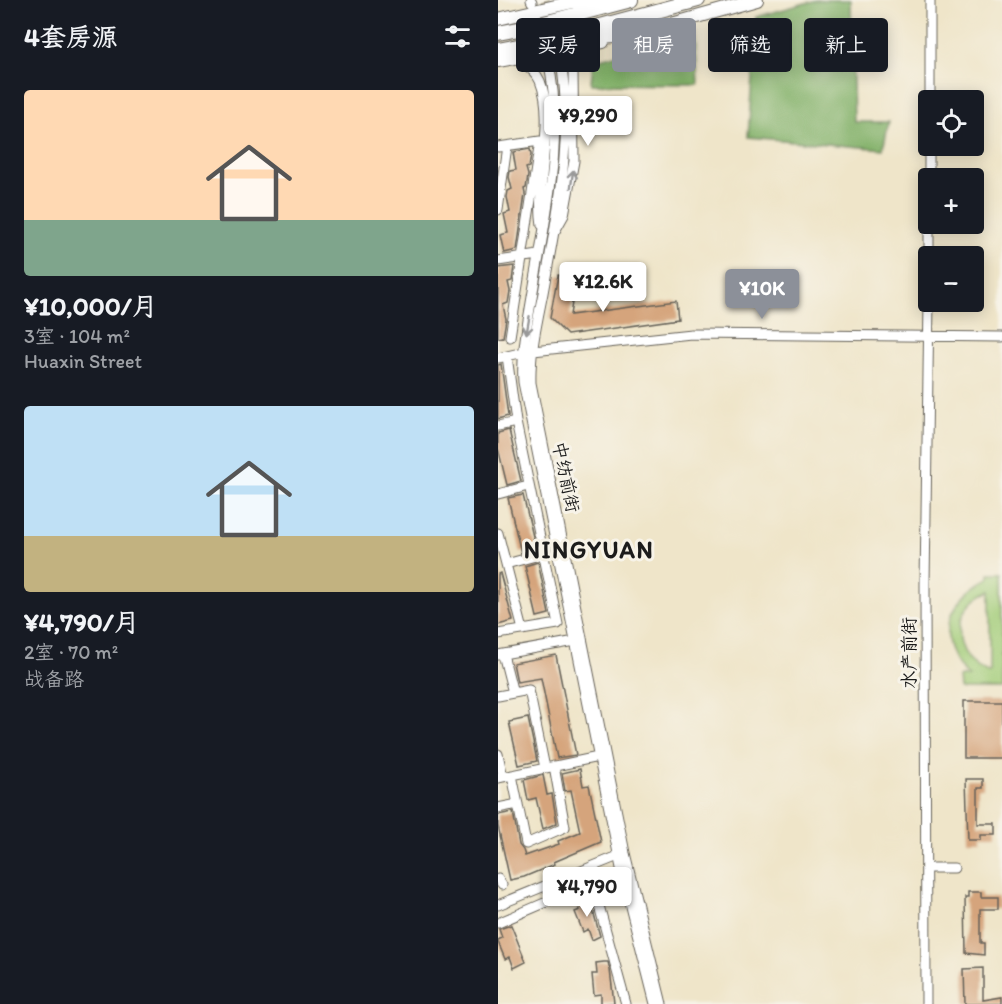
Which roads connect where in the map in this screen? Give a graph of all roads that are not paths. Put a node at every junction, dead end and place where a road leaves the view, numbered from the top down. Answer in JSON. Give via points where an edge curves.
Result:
{"nodes":[{"id":1,"x":582,"y":0,"type":"edge"},
{"id":2,"x":601,"y":0,"type":"edge"},
{"id":3,"x":631,"y":0,"type":"edge"},
{"id":4,"x":698,"y":0,"type":"edge"},
{"id":5,"x":757,"y":0,"type":"edge"},
{"id":6,"x":930,"y":0,"type":"edge"},
{"id":7,"x":556,"y":18,"type":"edge"},
{"id":8,"x":562,"y":18,"type":"edge"},
{"id":9,"x":693,"y":18,"type":"edge"},
{"id":10,"x":498,"y":19,"type":"edge"},
{"id":11,"x":600,"y":26,"type":"edge"},
{"id":12,"x":516,"y":29,"type":"edge"},
{"id":13,"x":498,"y":33,"type":"edge"},
{"id":14,"x":516,"y":46,"type":"edge"},
{"id":15,"x":498,"y":50,"type":"edge"},
{"id":16,"x":516,"y":57,"type":"edge"},
{"id":17,"x":498,"y":61,"type":"edge"},
{"id":18,"x":532,"y":72,"type":"edge"},
{"id":19,"x":550,"y":72,"type":"edge"},
{"id":20,"x":562,"y":72,"type":"edge"},
{"id":21,"x":573,"y":72,"type":"edge"},
{"id":22,"x":930,"y":90,"type":"edge"},
{"id":23,"x":502,"y":147,"type":"edge"},
{"id":24,"x":501,"y":176,"type":"edge"},
{"id":25,"x":498,"y":210,"type":"edge"},
{"id":26,"x":543,"y":231,"type":"junction"},
{"id":27,"x":554,"y":234,"type":"junction"},
{"id":28,"x":539,"y":255,"type":"junction"},
{"id":29,"x":522,"y":257,"type":"junction"},
{"id":30,"x":498,"y":261,"type":"edge"},
{"id":31,"x":929,"y":312,"type":"edge"},
{"id":32,"x":929,"y":335,"type":"junction"},
{"id":33,"x":510,"y":337,"type":"dead end"},
{"id":34,"x":1002,"y":337,"type":"edge"},
{"id":35,"x":528,"y":351,"type":"junction"},
{"id":36,"x":503,"y":357,"type":"edge"},
{"id":37,"x":516,"y":422,"type":"junction"},
{"id":38,"x":498,"y":426,"type":"edge"},
{"id":39,"x":528,"y":486,"type":"junction"},
{"id":40,"x":498,"y":494,"type":"edge"},
{"id":41,"x":498,"y":533,"type":"edge"},
{"id":42,"x":543,"y":554,"type":"junction"},
{"id":43,"x":503,"y":558,"type":"edge"},
{"id":44,"x":523,"y":630,"type":"junction"},
{"id":45,"x":498,"y":634,"type":"edge"},
{"id":46,"x":579,"y":640,"type":"junction"},
{"id":47,"x":501,"y":655,"type":"edge"},
{"id":48,"x":513,"y":693,"type":"junction"},
{"id":49,"x":498,"y":696,"type":"edge"},
{"id":50,"x":498,"y":754,"type":"edge"},
{"id":51,"x":602,"y":756,"type":"junction"},
{"id":52,"x":549,"y":767,"type":"junction"},
{"id":53,"x":504,"y":777,"type":"edge"},
{"id":54,"x":518,"y":804,"type":"junction"},
{"id":55,"x":498,"y":807,"type":"edge"},
{"id":56,"x":622,"y":854,"type":"junction"},
{"id":57,"x":926,"y":868,"type":"junction"},
{"id":58,"x":954,"y":868,"type":"dead end"},
{"id":59,"x":498,"y":905,"type":"edge"},
{"id":60,"x":498,"y":923,"type":"edge"},
{"id":61,"x":626,"y":1004,"type":"edge"},
{"id":62,"x":659,"y":1004,"type":"edge"},
{"id":63,"x":926,"y":1004,"type":"edge"}],
"edges":[{"from":1,"to":10,"type":"main road"},
{"from":2,"to":7,"type":"main road"},
{"from":3,"to":8,"type":"highway"},
{"from":4,"to":11,"type":"highway"},
{"from":5,"to":9,"type":"main road"},
{"from":6,"to":22,"type":"street"},
{"from":12,"to":13,"type":"highway"},
{"from":14,"to":15,"type":"highway"},
{"from":16,"to":17,"type":"main road"},
{"from":18,"to":26,"type":"street","via":[[543,92]]},
{"from":19,"to":26,"type":"street","via":[[555,102],[554,170]]},
{"from":20,"to":27,"type":"street","name":"中纺前街","via":[[565,158]]},
{"from":27,"to":21,"type":"street","one_way":true,"via":[[564,215],[574,162]]},
{"from":23,"to":24,"type":"street"},
{"from":23,"to":29,"type":"street","via":[[540,141]]},
{"from":24,"to":25,"type":"street"},
{"from":26,"to":28,"type":"street"},
{"from":27,"to":35,"type":"street","name":"中纺前街"},
{"from":28,"to":29,"type":"street"},
{"from":28,"to":35,"type":"street","one_way":true},
{"from":29,"to":30,"type":"street"},
{"from":29,"to":33,"type":"street"},
{"from":31,"to":32,"type":"street","name":"水产前街"},
{"from":32,"to":34,"type":"street"},
{"from":32,"to":35,"type":"street","via":[[691,334]]},
{"from":32,"to":57,"type":"street","name":"水产前街"},
{"from":35,"to":36,"type":"street"},
{"from":35,"to":46,"type":"street","name":"中纺前街","via":[[533,401]]},
{"from":36,"to":37,"type":"street"},
{"from":37,"to":38,"type":"street"},
{"from":37,"to":39,"type":"street"},
{"from":39,"to":40,"type":"street"},
{"from":39,"to":42,"type":"street"},
{"from":41,"to":43,"type":"street"},
{"from":42,"to":43,"type":"street"},
{"from":42,"to":44,"type":"street","via":[[558,624]]},
{"from":43,"to":44,"type":"street"},
{"from":44,"to":45,"type":"street"},
{"from":46,"to":47,"type":"street"},
{"from":46,"to":51,"type":"street","name":"中纺前街"},
{"from":47,"to":48,"type":"street"},
{"from":48,"to":49,"type":"street"},
{"from":48,"to":52,"type":"street","via":[[529,690]]},
{"from":50,"to":53,"type":"street"},
{"from":51,"to":52,"type":"street"},
{"from":51,"to":56,"type":"street","name":"中纺前街"},
{"from":52,"to":53,"type":"street"},
{"from":52,"to":54,"type":"street","via":[[565,827],[526,844]]},
{"from":53,"to":54,"type":"street"},
{"from":54,"to":55,"type":"street"},
{"from":56,"to":59,"type":"street"},
{"from":56,"to":62,"type":"street","name":"中纺前街"},
{"from":57,"to":58,"type":"street"},
{"from":57,"to":63,"type":"street","name":"水产前街"},
{"from":60,"to":61,"type":"street","via":[[590,886],[595,891]]}]}
